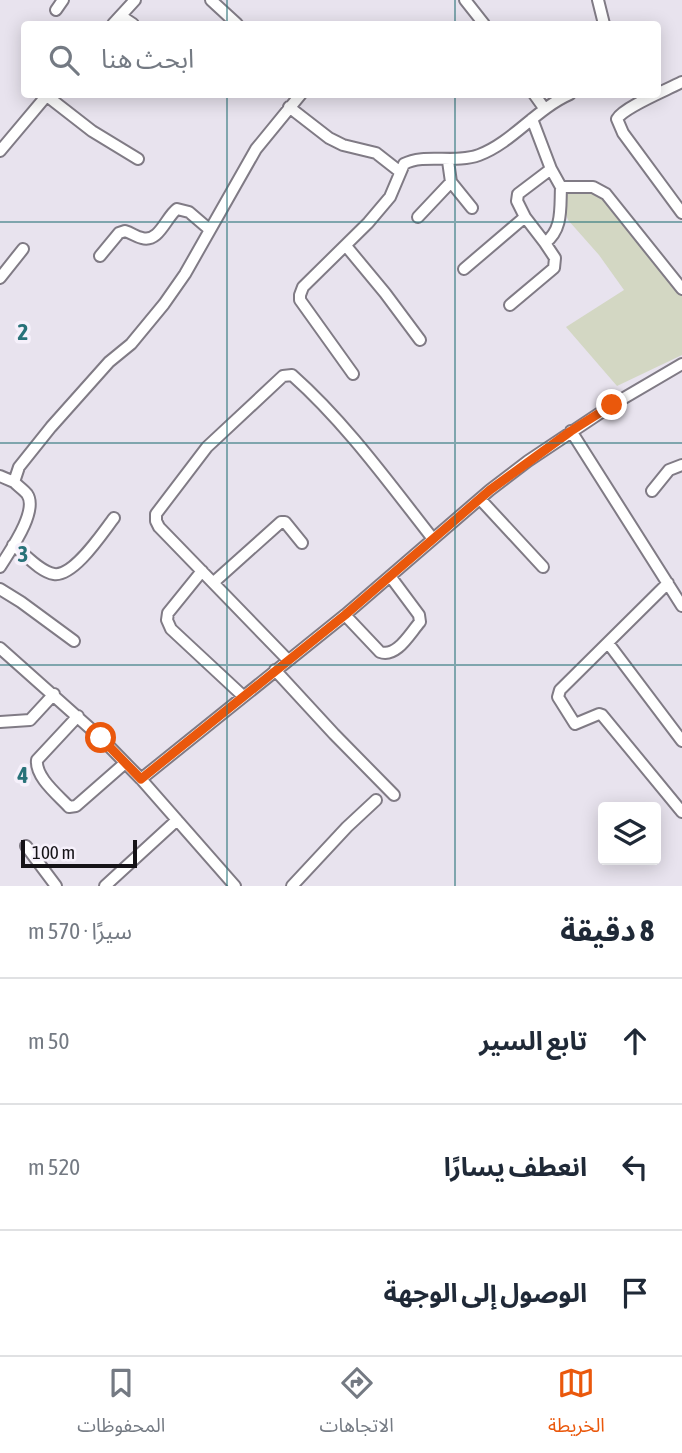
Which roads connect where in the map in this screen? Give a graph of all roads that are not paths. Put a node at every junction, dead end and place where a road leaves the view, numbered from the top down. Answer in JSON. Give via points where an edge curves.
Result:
{"nodes":[{"id":1,"x":135,"y":0,"type":"edge"},
{"id":2,"x":211,"y":0,"type":"edge"},
{"id":3,"x":465,"y":0,"type":"edge"},
{"id":4,"x":598,"y":0,"type":"edge"},
{"id":5,"x":121,"y":16,"type":"junction"},
{"id":6,"x":116,"y":21,"type":"edge"},
{"id":7,"x":128,"y":21,"type":"edge"},
{"id":8,"x":231,"y":21,"type":"edge"},
{"id":9,"x":482,"y":21,"type":"edge"},
{"id":10,"x":603,"y":21,"type":"edge"},
{"id":11,"x":682,"y":82,"type":"edge"},
{"id":12,"x":661,"y":92,"type":"edge"},
{"id":13,"x":45,"y":98,"type":"edge"},
{"id":14,"x":52,"y":98,"type":"edge"},
{"id":15,"x":297,"y":98,"type":"edge"},
{"id":16,"x":537,"y":98,"type":"edge"},
{"id":17,"x":563,"y":98,"type":"edge"},
{"id":18,"x":649,"y":98,"type":"edge"},
{"id":19,"x":289,"y":107,"type":"junction"},
{"id":20,"x":544,"y":108,"type":"junction"},
{"id":21,"x":532,"y":119,"type":"junction"},
{"id":22,"x":2,"y":145,"type":"edge"},
{"id":23,"x":138,"y":159,"type":"dead end"},
{"id":24,"x":448,"y":160,"type":"junction"},
{"id":25,"x":551,"y":169,"type":"junction"},
{"id":26,"x":399,"y":171,"type":"junction"},
{"id":27,"x":451,"y":182,"type":"junction"},
{"id":28,"x":561,"y":187,"type":"junction"},
{"id":29,"x":472,"y":208,"type":"dead end"},
{"id":30,"x":682,"y":213,"type":"edge"},
{"id":31,"x":418,"y":217,"type":"dead end"},
{"id":32,"x":525,"y":217,"type":"junction"},
{"id":33,"x":210,"y":230,"type":"junction"},
{"id":34,"x":544,"y":243,"type":"junction"},
{"id":35,"x":346,"y":246,"type":"junction"},
{"id":36,"x":23,"y":249,"type":"dead end"},
{"id":37,"x":100,"y":256,"type":"dead end"},
{"id":38,"x":464,"y":269,"type":"dead end"},
{"id":39,"x":0,"y":278,"type":"edge"},
{"id":40,"x":682,"y":289,"type":"edge"},
{"id":41,"x":510,"y":305,"type":"dead end"},
{"id":42,"x":420,"y":340,"type":"dead end"},
{"id":43,"x":682,"y":364,"type":"edge"},
{"id":44,"x":353,"y":374,"type":"dead end"},
{"id":45,"x":571,"y":431,"type":"junction"},
{"id":46,"x":682,"y":465,"type":"edge"},
{"id":47,"x":0,"y":476,"type":"edge"},
{"id":48,"x":14,"y":482,"type":"junction"},
{"id":49,"x":652,"y":491,"type":"dead end"},
{"id":50,"x":480,"y":499,"type":"junction"},
{"id":51,"x":114,"y":518,"type":"dead end"},
{"id":52,"x":433,"y":539,"type":"junction"},
{"id":53,"x":302,"y":543,"type":"dead end"},
{"id":54,"x":13,"y":545,"type":"junction"},
{"id":55,"x":0,"y":567,"type":"edge"},
{"id":56,"x":543,"y":567,"type":"dead end"},
{"id":57,"x":202,"y":571,"type":"junction"},
{"id":58,"x":390,"y":576,"type":"junction"},
{"id":59,"x":214,"y":582,"type":"junction"},
{"id":60,"x":668,"y":583,"type":"junction"},
{"id":61,"x":0,"y":589,"type":"edge"},
{"id":62,"x":681,"y":604,"type":"edge"},
{"id":63,"x":345,"y":615,"type":"junction"},
{"id":64,"x":74,"y":641,"type":"dead end"},
{"id":65,"x":608,"y":643,"type":"junction"},
{"id":66,"x":0,"y":648,"type":"edge"},
{"id":67,"x":288,"y":660,"type":"junction"},
{"id":68,"x":275,"y":670,"type":"junction"},
{"id":69,"x":54,"y":694,"type":"junction"},
{"id":70,"x":243,"y":696,"type":"junction"},
{"id":71,"x":78,"y":716,"type":"junction"},
{"id":72,"x":0,"y":722,"type":"edge"},
{"id":73,"x":682,"y":741,"type":"edge"},
{"id":74,"x":124,"y":764,"type":"junction"},
{"id":75,"x":141,"y":779,"type":"junction"},
{"id":76,"x":394,"y":795,"type":"dead end"},
{"id":77,"x":376,"y":800,"type":"dead end"},
{"id":78,"x":682,"y":812,"type":"edge"},
{"id":79,"x":177,"y":820,"type":"junction"},
{"id":80,"x":26,"y":846,"type":"dead end"},
{"id":81,"x":56,"y":886,"type":"edge"},
{"id":82,"x":105,"y":886,"type":"edge"},
{"id":83,"x":235,"y":886,"type":"edge"},
{"id":84,"x":292,"y":886,"type":"edge"}],
"edges":[{"from":1,"to":5,"type":"street"},
{"from":2,"to":8,"type":"street"},
{"from":3,"to":9,"type":"street"},
{"from":4,"to":10,"type":"street"},
{"from":5,"to":6,"type":"street"},
{"from":5,"to":7,"type":"street"},
{"from":11,"to":12,"type":"street"},
{"from":13,"to":22,"type":"street"},
{"from":14,"to":23,"type":"street","via":[[92,131]]},
{"from":15,"to":19,"type":"street"},
{"from":16,"to":20,"type":"street"},
{"from":17,"to":20,"type":"street"},
{"from":18,"to":30,"type":"street","via":[[617,119]]},
{"from":19,"to":26,"type":"street","via":[[328,138],[376,153]]},
{"from":19,"to":33,"type":"street","via":[[240,174]]},
{"from":20,"to":21,"type":"street"},
{"from":21,"to":24,"type":"street","via":[[493,148]]},
{"from":21,"to":25,"type":"street"},
{"from":24,"to":26,"type":"street","via":[[413,160]]},
{"from":24,"to":27,"type":"street"},
{"from":25,"to":28,"type":"street"},
{"from":25,"to":32,"type":"street","via":[[518,194]]},
{"from":26,"to":35,"type":"street","via":[[390,197]]},
{"from":27,"to":29,"type":"street"},
{"from":27,"to":31,"type":"street"},
{"from":28,"to":34,"type":"street","via":[[556,232]]},
{"from":28,"to":40,"type":"street","via":[[593,187],[606,194]]},
{"from":32,"to":34,"type":"street"},
{"from":32,"to":38,"type":"street"},
{"from":33,"to":37,"type":"street","via":[[189,212],[177,209],[150,239],[119,233]]},
{"from":33,"to":48,"type":"street","via":[[164,304],[51,427],[19,467]]},
{"from":34,"to":41,"type":"street","via":[[555,258],[554,268]]},
{"from":35,"to":42,"type":"street"},
{"from":35,"to":44,"type":"street","via":[[303,288],[300,300]]},
{"from":36,"to":39,"type":"street"},
{"from":43,"to":45,"type":"street"},
{"from":45,"to":50,"type":"street"},
{"from":45,"to":60,"type":"street"},
{"from":46,"to":49,"type":"street","via":[[669,470]]},
{"from":47,"to":48,"type":"street"},
{"from":48,"to":54,"type":"street","via":[[30,503]]},
{"from":50,"to":52,"type":"street"},
{"from":50,"to":56,"type":"street"},
{"from":51,"to":54,"type":"street","via":[[88,553],[62,574],[44,569]]},
{"from":52,"to":57,"type":"street","via":[[374,462],[288,374],[207,447],[156,514],[159,527]]},
{"from":52,"to":58,"type":"street"},
{"from":53,"to":59,"type":"street","via":[[281,522]]},
{"from":54,"to":55,"type":"street"},
{"from":57,"to":59,"type":"street"},
{"from":57,"to":70,"type":"street","via":[[167,620],[171,629]]},
{"from":58,"to":63,"type":"street"},
{"from":58,"to":63,"type":"street","via":[[419,615],[419,622],[394,652],[380,652]]},
{"from":59,"to":67,"type":"street"},
{"from":60,"to":62,"type":"street"},
{"from":60,"to":65,"type":"street"},
{"from":61,"to":64,"type":"street"},
{"from":63,"to":67,"type":"street"},
{"from":65,"to":73,"type":"street"},
{"from":65,"to":78,"type":"street","via":[[558,696],[575,724],[602,715]]},
{"from":66,"to":69,"type":"street"},
{"from":67,"to":68,"type":"street"},
{"from":68,"to":70,"type":"street"},
{"from":68,"to":76,"type":"street"},
{"from":69,"to":71,"type":"street"},
{"from":69,"to":72,"type":"street","via":[[30,720]]},
{"from":70,"to":75,"type":"street"},
{"from":71,"to":74,"type":"street"},
{"from":71,"to":74,"type":"street","via":[[37,760],[41,775],[69,807],[76,806]]},
{"from":74,"to":75,"type":"street"},
{"from":75,"to":79,"type":"street"},
{"from":77,"to":84,"type":"street"},
{"from":79,"to":82,"type":"street"},
{"from":79,"to":83,"type":"street"},
{"from":80,"to":81,"type":"street"}]}
